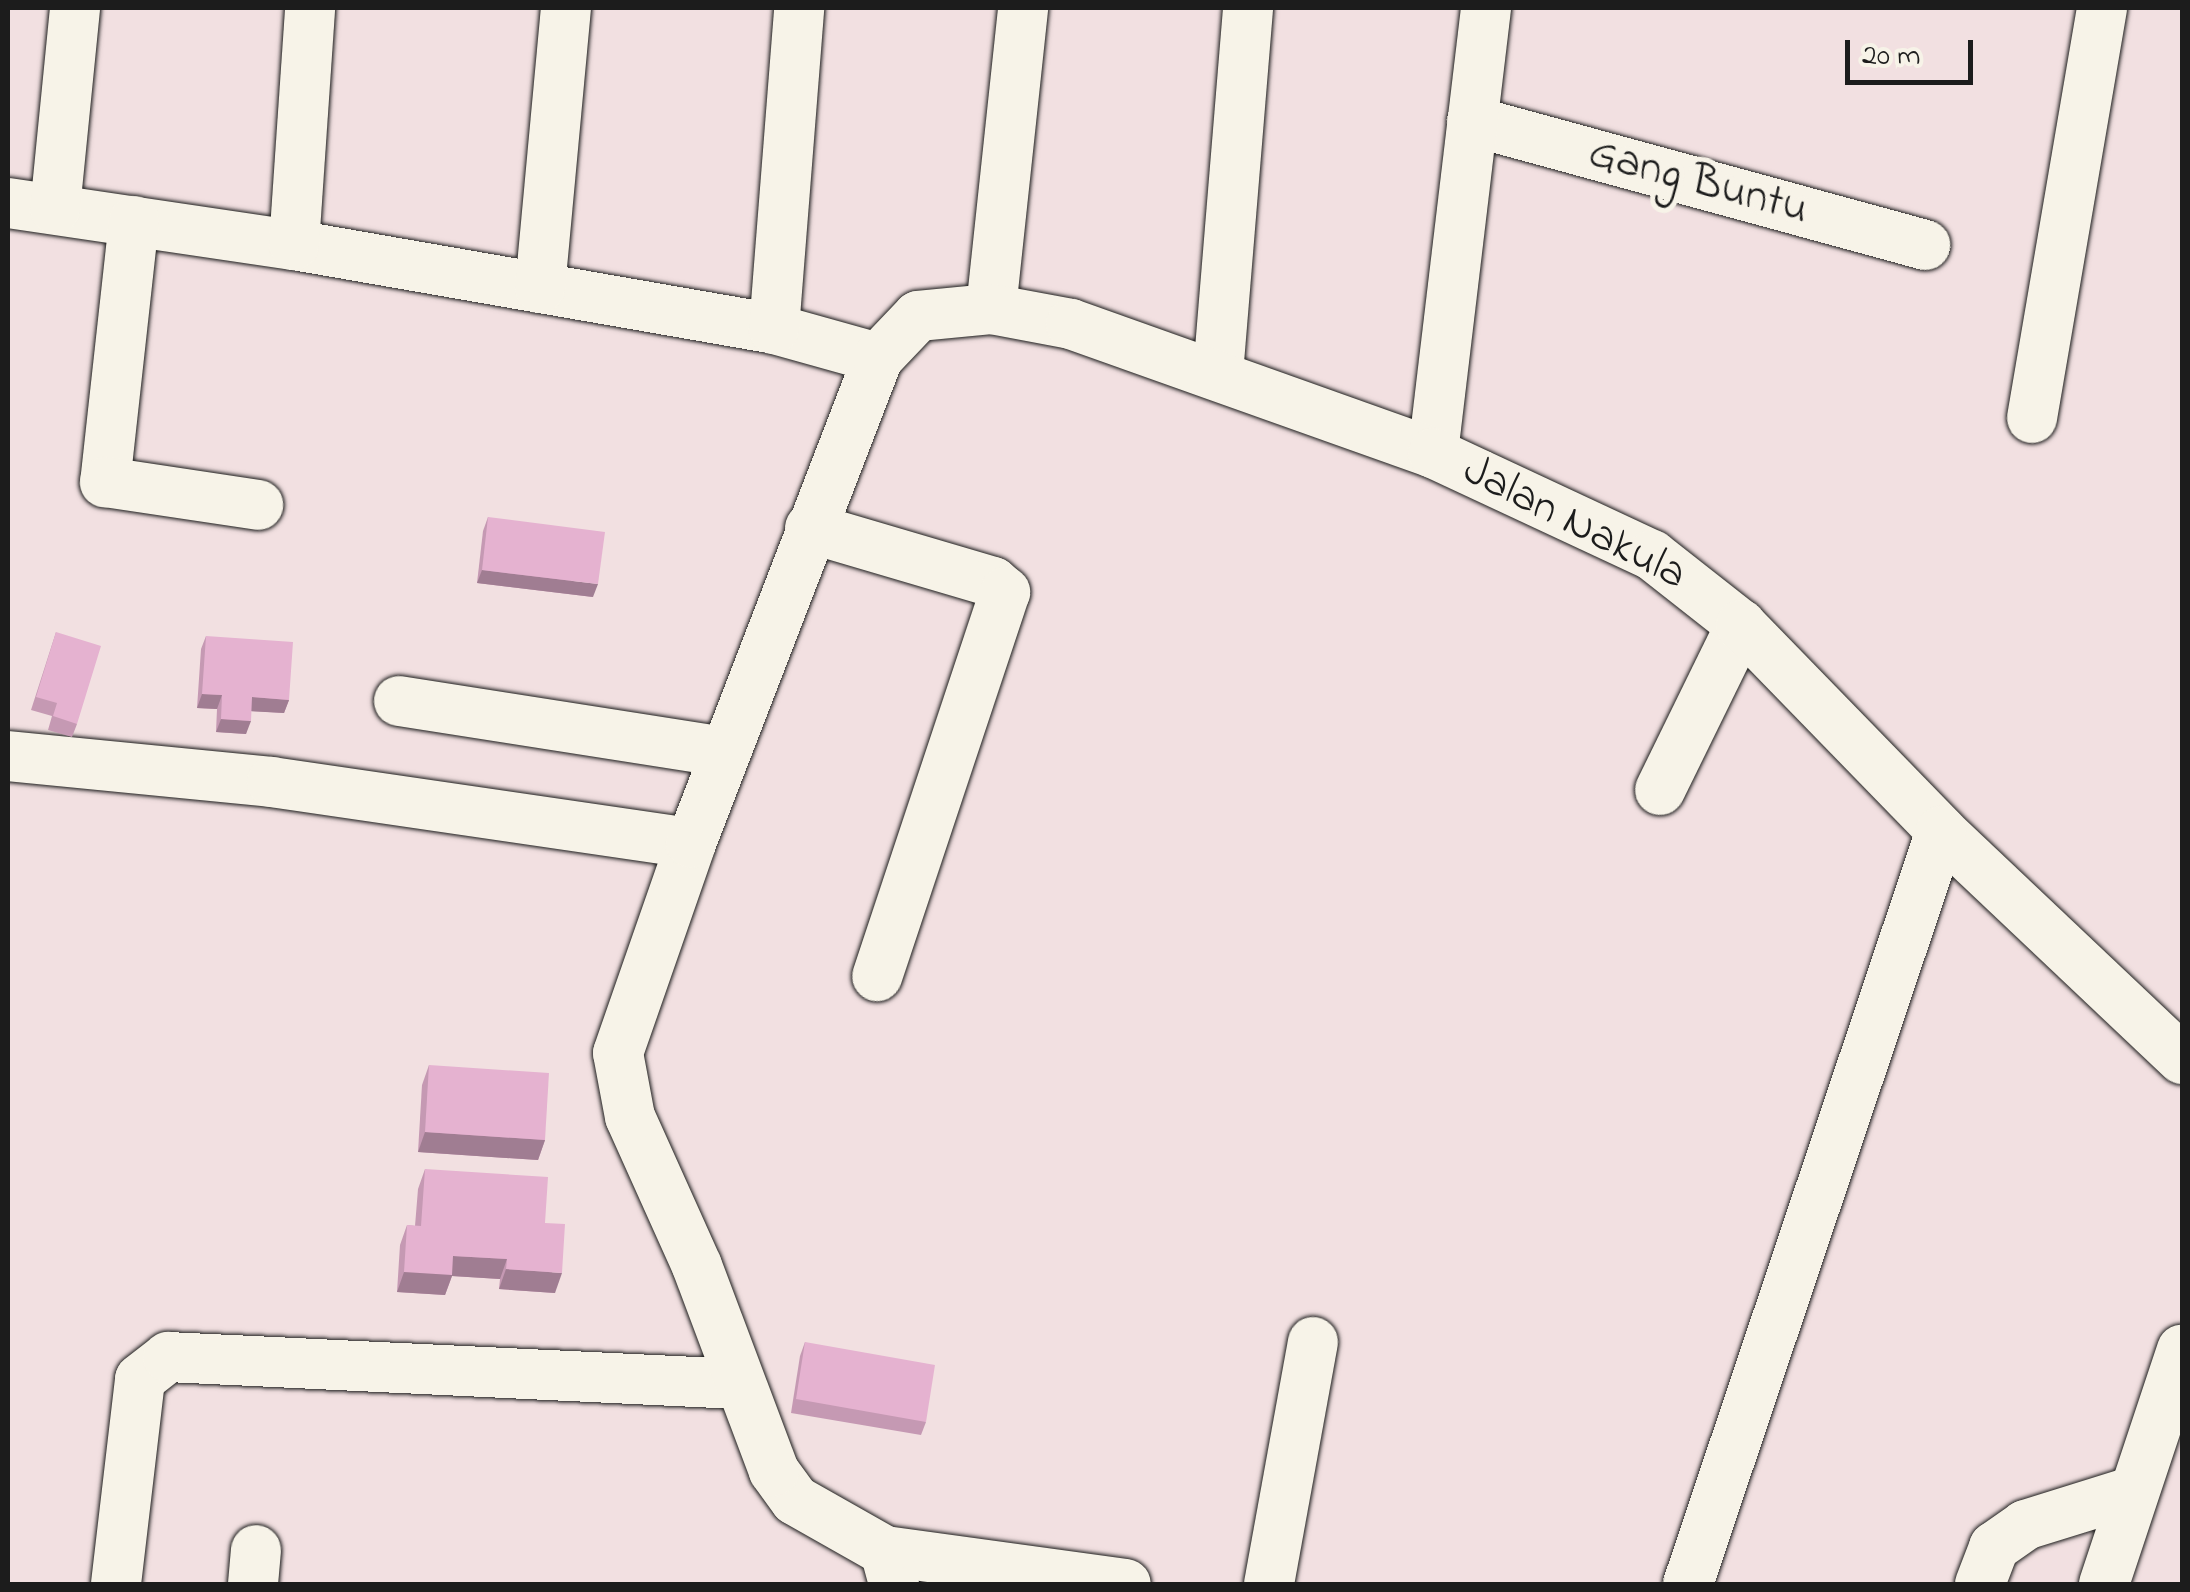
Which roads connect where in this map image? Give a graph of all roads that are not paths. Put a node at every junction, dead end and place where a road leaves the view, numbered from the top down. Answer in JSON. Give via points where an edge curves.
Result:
{"nodes":[{"id":1,"x":75,"y":8,"type":"edge"},
{"id":2,"x":310,"y":8,"type":"edge"},
{"id":3,"x":566,"y":8,"type":"edge"},
{"id":4,"x":799,"y":8,"type":"edge"},
{"id":5,"x":1024,"y":8,"type":"edge"},
{"id":6,"x":1248,"y":8,"type":"edge"},
{"id":7,"x":1486,"y":8,"type":"edge"},
{"id":8,"x":2102,"y":8,"type":"edge"},
{"id":9,"x":1472,"y":121,"type":"junction"},
{"id":10,"x":32,"y":206,"type":"edge"},
{"id":11,"x":134,"y":220,"type":"junction"},
{"id":12,"x":294,"y":244,"type":"junction"},
{"id":13,"x":1925,"y":245,"type":"dead end"},
{"id":14,"x":540,"y":288,"type":"junction"},
{"id":15,"x":991,"y":309,"type":"junction"},
{"id":16,"x":774,"y":329,"type":"junction"},
{"id":17,"x":878,"y":358,"type":"junction"},
{"id":18,"x":1218,"y":374,"type":"junction"},
{"id":19,"x":2032,"y":418,"type":"dead end"},
{"id":20,"x":1433,"y":452,"type":"junction"},
{"id":21,"x":258,"y":505,"type":"dead end"},
{"id":22,"x":810,"y":528,"type":"junction"},
{"id":23,"x":1741,"y":625,"type":"junction"},
{"id":24,"x":399,"y":701,"type":"dead end"},
{"id":25,"x":726,"y":752,"type":"junction"},
{"id":26,"x":8,"y":756,"type":"edge"},
{"id":27,"x":1660,"y":790,"type":"dead end"},
{"id":28,"x":1941,"y":831,"type":"junction"},
{"id":29,"x":690,"y":844,"type":"junction"},
{"id":30,"x":877,"y":976,"type":"dead end"},
{"id":31,"x":2181,"y":1051,"type":"edge"},
{"id":32,"x":1313,"y":1342,"type":"dead end"},
{"id":33,"x":2182,"y":1350,"type":"edge"},
{"id":34,"x":738,"y":1384,"type":"junction"},
{"id":35,"x":2134,"y":1491,"type":"junction"},
{"id":36,"x":889,"y":1568,"type":"edge"},
{"id":37,"x":1696,"y":1582,"type":"edge"},
{"id":38,"x":116,"y":1584,"type":"edge"},
{"id":39,"x":1126,"y":1584,"type":"edge"},
{"id":40,"x":1269,"y":1584,"type":"edge"},
{"id":41,"x":1980,"y":1584,"type":"edge"},
{"id":42,"x":2104,"y":1584,"type":"edge"}],
"edges":[{"from":1,"to":10,"type":"street"},
{"from":2,"to":12,"type":"street"},
{"from":3,"to":14,"type":"street"},
{"from":4,"to":16,"type":"street"},
{"from":5,"to":15,"type":"street"},
{"from":6,"to":18,"type":"street"},
{"from":7,"to":9,"type":"street"},
{"from":8,"to":19,"type":"street"},
{"from":9,"to":13,"type":"street","name":"Gang Buntu"},
{"from":9,"to":20,"type":"street"},
{"from":10,"to":11,"type":"street"},
{"from":11,"to":12,"type":"street"},
{"from":11,"to":21,"type":"street","via":[[105,482]]},
{"from":12,"to":14,"type":"street"},
{"from":14,"to":16,"type":"street"},
{"from":15,"to":17,"type":"street","name":"Jalan Nakula","via":[[918,316]]},
{"from":15,"to":18,"type":"street","name":"Jalan Nakula","via":[[1071,324]]},
{"from":16,"to":17,"type":"street"},
{"from":17,"to":22,"type":"street"},
{"from":18,"to":20,"type":"street","name":"Jalan Nakula"},
{"from":20,"to":23,"type":"street","name":"Jalan Nakula","via":[[1652,555]]},
{"from":22,"to":25,"type":"street"},
{"from":22,"to":30,"type":"street","via":[[993,582],[1005,592]]},
{"from":23,"to":27,"type":"street"},
{"from":23,"to":28,"type":"street","name":"Jalan Nakula"},
{"from":24,"to":25,"type":"street"},
{"from":25,"to":29,"type":"street"},
{"from":26,"to":29,"type":"street","via":[[272,782]]},
{"from":28,"to":31,"type":"street","name":"Jalan Nakula"},
{"from":28,"to":37,"type":"street"},
{"from":29,"to":34,"type":"street","via":[[618,1053],[630,1117],[697,1266]]},
{"from":32,"to":40,"type":"street"},
{"from":33,"to":35,"type":"street"},
{"from":34,"to":36,"type":"street","via":[[774,1471],[795,1500]]},
{"from":34,"to":38,"type":"street","via":[[168,1357],[152,1363],[140,1379]]},
{"from":35,"to":41,"type":"street","via":[[2025,1524],[1994,1546]]},
{"from":35,"to":42,"type":"street"},
{"from":36,"to":39,"type":"street"}]}
